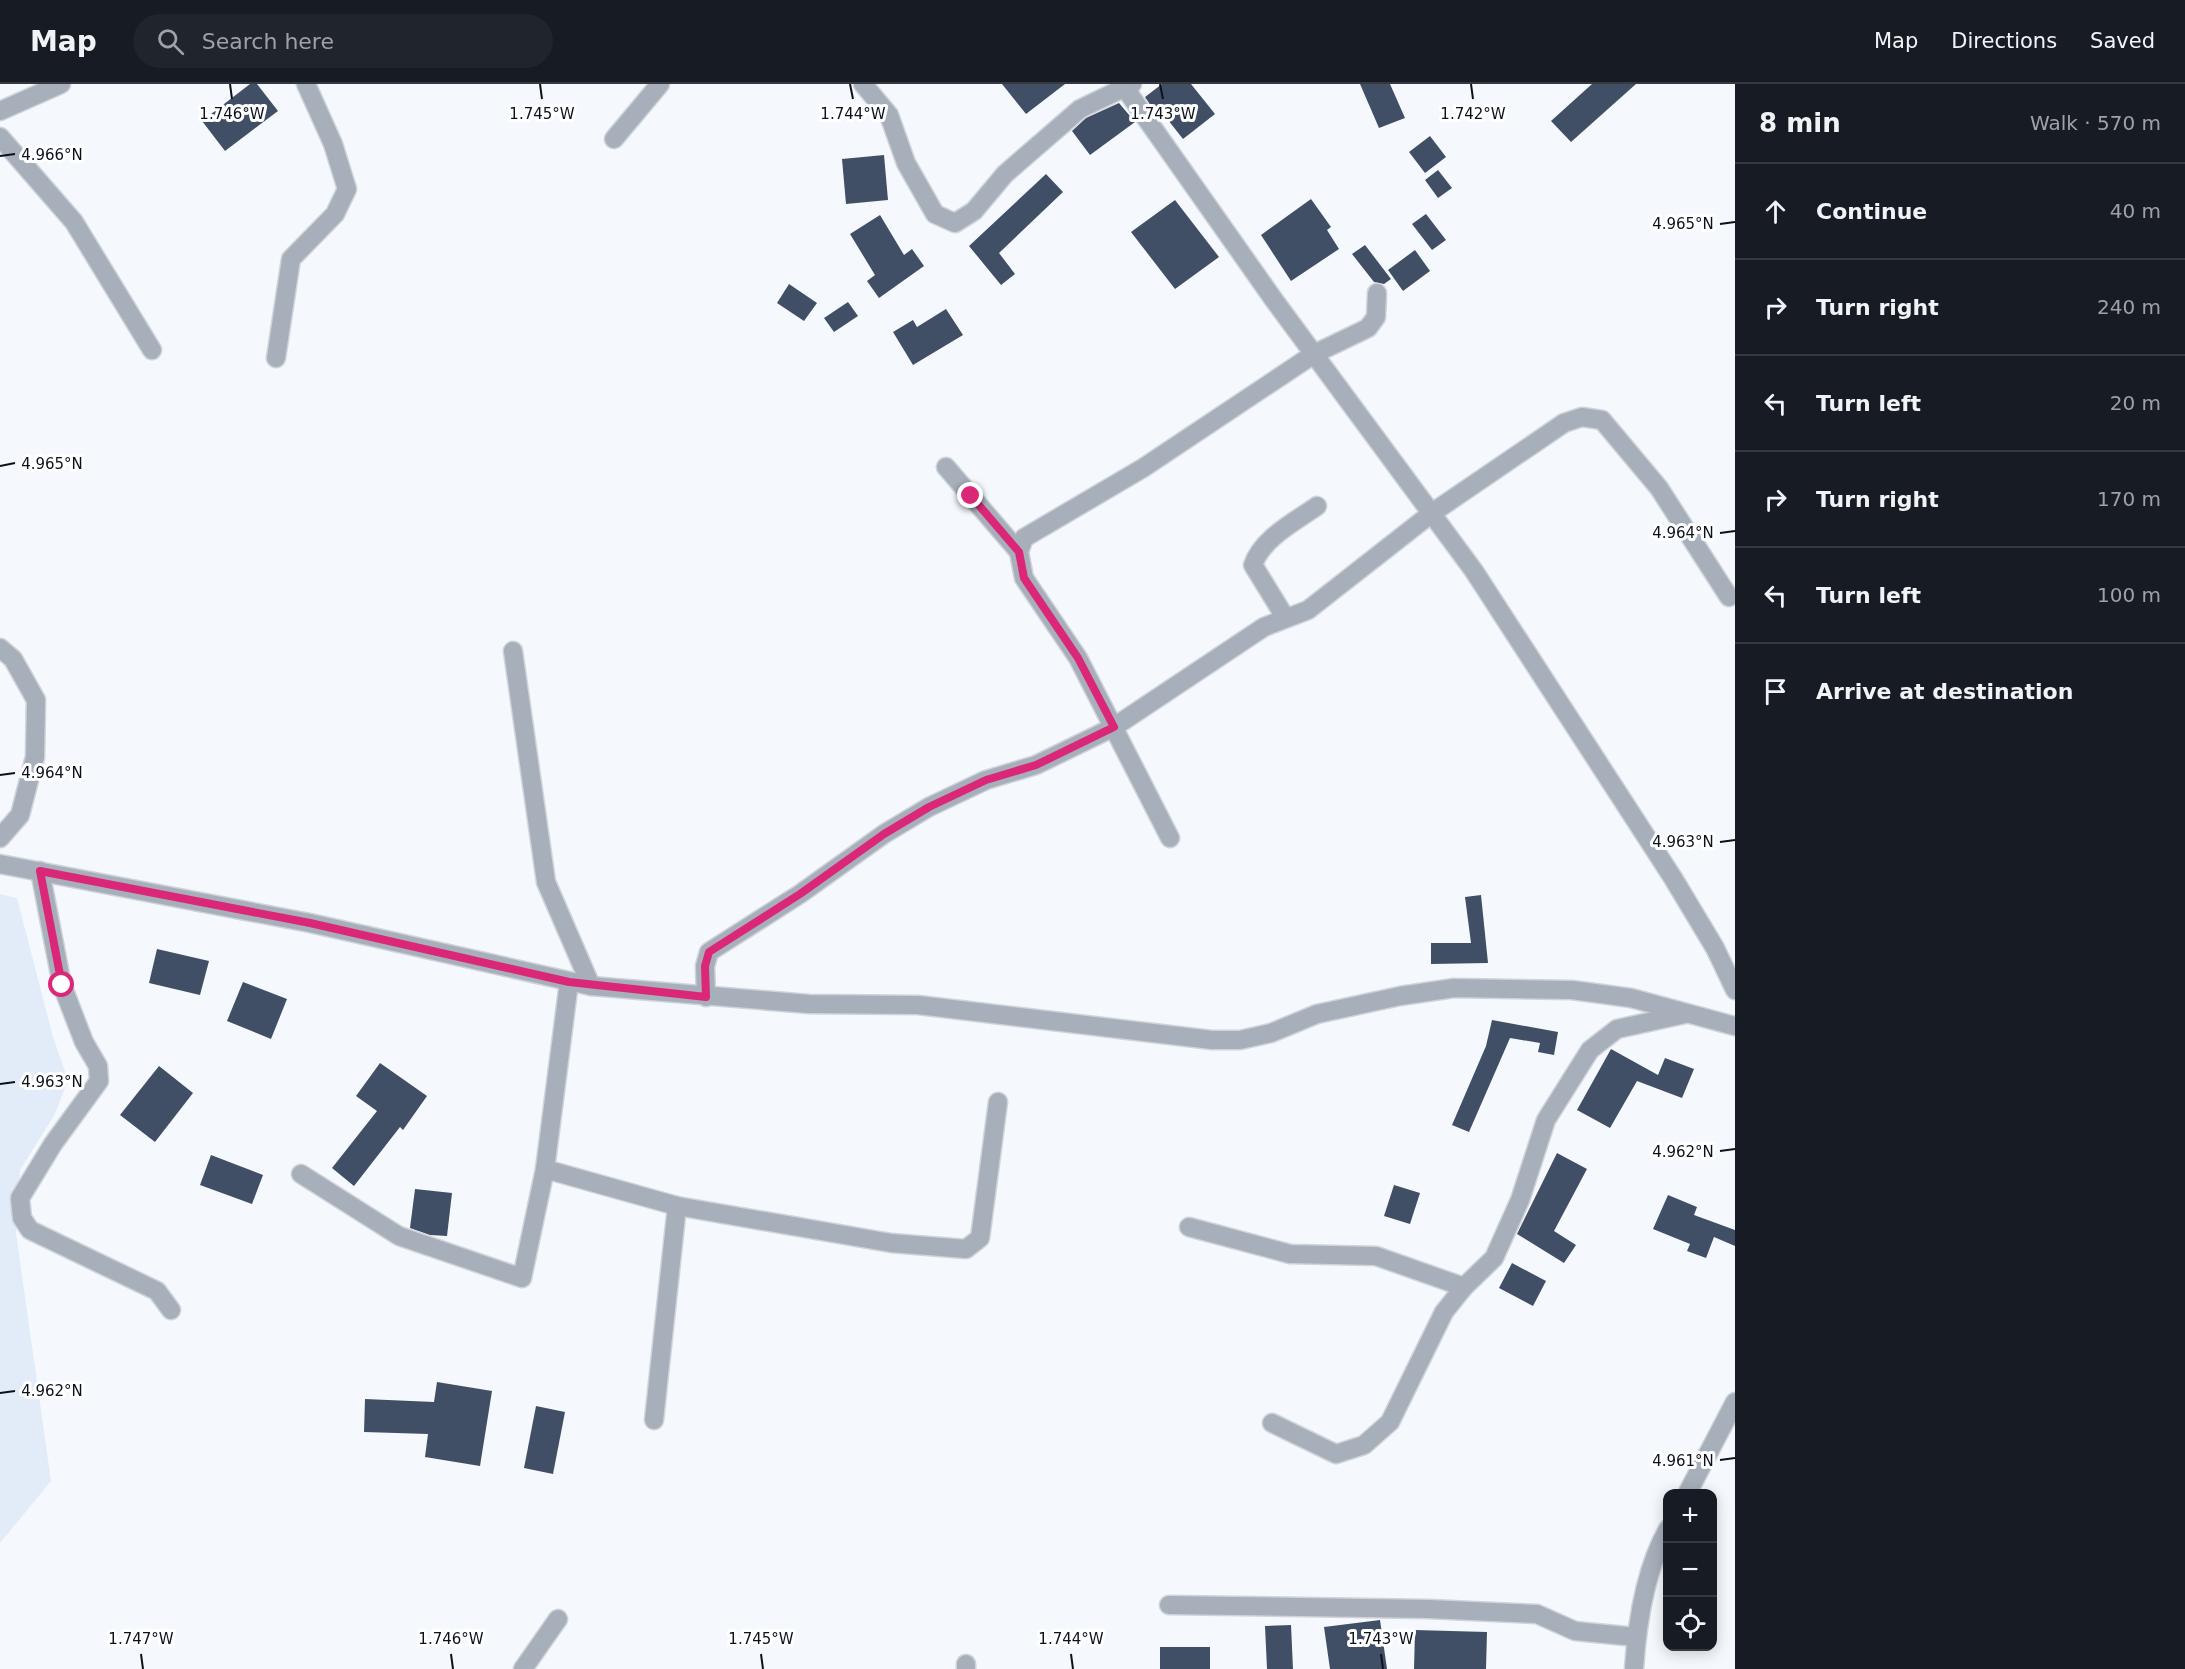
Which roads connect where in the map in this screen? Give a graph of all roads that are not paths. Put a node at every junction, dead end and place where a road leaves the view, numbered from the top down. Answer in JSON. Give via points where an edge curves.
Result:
{"nodes":[{"id":1,"x":61,"y":84,"type":"edge"},
{"id":2,"x":306,"y":84,"type":"edge"},
{"id":3,"x":660,"y":84,"type":"edge"},
{"id":4,"x":863,"y":84,"type":"edge"},
{"id":5,"x":1126,"y":85,"type":"edge"},
{"id":6,"x":0,"y":111,"type":"edge"},
{"id":7,"x":0,"y":137,"type":"edge"},
{"id":8,"x":614,"y":139,"type":"dead end"},
{"id":9,"x":1377,"y":293,"type":"dead end"},
{"id":10,"x":152,"y":350,"type":"dead end"},
{"id":11,"x":1314,"y":354,"type":"junction"},
{"id":12,"x":276,"y":358,"type":"dead end"},
{"id":13,"x":946,"y":467,"type":"dead end"},
{"id":14,"x":1317,"y":506,"type":"dead end"},
{"id":15,"x":1432,"y":513,"type":"junction"},
{"id":16,"x":1019,"y":552,"type":"junction"},
{"id":17,"x":1729,"y":597,"type":"dead end"},
{"id":18,"x":1285,"y":617,"type":"junction"},
{"id":19,"x":0,"y":648,"type":"edge"},
{"id":20,"x":513,"y":651,"type":"dead end"},
{"id":21,"x":1114,"y":727,"type":"junction"},
{"id":22,"x":0,"y":838,"type":"edge"},
{"id":23,"x":1170,"y":838,"type":"dead end"},
{"id":24,"x":0,"y":864,"type":"edge"},
{"id":25,"x":40,"y":871,"type":"junction"},
{"id":26,"x":569,"y":982,"type":"junction"},
{"id":27,"x":591,"y":986,"type":"junction"},
{"id":28,"x":1735,"y":990,"type":"edge"},
{"id":29,"x":706,"y":997,"type":"junction"},
{"id":30,"x":1690,"y":1013,"type":"junction"},
{"id":31,"x":1735,"y":1026,"type":"edge"},
{"id":32,"x":998,"y":1102,"type":"dead end"},
{"id":33,"x":545,"y":1169,"type":"junction"},
{"id":34,"x":301,"y":1174,"type":"dead end"},
{"id":35,"x":677,"y":1206,"type":"junction"},
{"id":36,"x":1189,"y":1227,"type":"dead end"},
{"id":37,"x":1464,"y":1287,"type":"junction"},
{"id":38,"x":171,"y":1310,"type":"dead end"},
{"id":39,"x":1735,"y":1402,"type":"edge"},
{"id":40,"x":654,"y":1420,"type":"dead end"},
{"id":41,"x":1272,"y":1423,"type":"dead end"},
{"id":42,"x":1690,"y":1489,"type":"edge"},
{"id":43,"x":1663,"y":1537,"type":"edge"},
{"id":44,"x":1169,"y":1605,"type":"dead end"},
{"id":45,"x":558,"y":1619,"type":"dead end"},
{"id":46,"x":1636,"y":1637,"type":"junction"},
{"id":47,"x":523,"y":1669,"type":"edge"},
{"id":48,"x":1634,"y":1669,"type":"edge"}],
"edges":[{"from":1,"to":6,"type":"street"},
{"from":2,"to":12,"type":"street","via":[[333,144],[347,189],[335,214],[291,259]]},
{"from":3,"to":8,"type":"street"},
{"from":4,"to":5,"type":"street","via":[[889,115],[906,163],[935,214],[955,222],[974,211],[1005,174],[1080,109]]},
{"from":5,"to":11,"type":"street"},
{"from":7,"to":10,"type":"street","via":[[75,222]]},
{"from":9,"to":11,"type":"street","via":[[1376,317],[1368,328]]},
{"from":11,"to":15,"type":"street"},
{"from":11,"to":16,"type":"street","via":[[1143,468],[1024,538]]},
{"from":13,"to":16,"type":"street"},
{"from":14,"to":18,"type":"street","via":[[1274,537],[1253,565]]},
{"from":15,"to":17,"type":"street","via":[[1564,423],[1582,417],[1602,420],[1659,488]]},
{"from":15,"to":18,"type":"street","via":[[1308,610]]},
{"from":15,"to":28,"type":"street","via":[[1474,571],[1673,878]]},
{"from":16,"to":21,"type":"street","via":[[1024,578],[1078,658]]},
{"from":18,"to":21,"type":"street"},
{"from":19,"to":22,"type":"street","via":[[13,659],[36,700],[35,757],[20,815]]},
{"from":20,"to":27,"type":"street","via":[[546,882]]},
{"from":21,"to":23,"type":"street"},
{"from":21,"to":29,"type":"street","via":[[1036,765],[986,780],[884,834],[709,952],[705,966]]},
{"from":24,"to":25,"type":"street"},
{"from":25,"to":26,"type":"street","via":[[310,923]]},
{"from":25,"to":38,"type":"street","via":[[62,985],[84,1042],[98,1066],[99,1082],[53,1144],[20,1198],[22,1218],[30,1230],[157,1291]]},
{"from":26,"to":27,"type":"street"},
{"from":26,"to":33,"type":"street"},
{"from":27,"to":29,"type":"street"},
{"from":29,"to":30,"type":"street","via":[[809,1004],[918,1005],[1212,1040],[1240,1040],[1271,1033],[1317,1014],[1454,988],[1572,990],[1631,998]]},
{"from":30,"to":31,"type":"street"},
{"from":30,"to":37,"type":"street","via":[[1617,1029],[1590,1050],[1546,1120],[1520,1200],[1494,1258]]},
{"from":32,"to":35,"type":"street","via":[[980,1238],[966,1249],[891,1243]]},
{"from":33,"to":34,"type":"street","via":[[522,1278],[399,1236]]},
{"from":33,"to":35,"type":"street"},
{"from":35,"to":40,"type":"street"},
{"from":36,"to":37,"type":"street","via":[[1290,1254],[1376,1256]]},
{"from":37,"to":41,"type":"street","via":[[1444,1312],[1390,1422],[1364,1445],[1336,1455]]},
{"from":39,"to":42,"type":"street"},
{"from":43,"to":46,"type":"street","via":[[1657,1547]]},
{"from":44,"to":46,"type":"street","via":[[1537,1614],[1575,1631]]},
{"from":45,"to":47,"type":"street"},
{"from":46,"to":48,"type":"street"}]}
